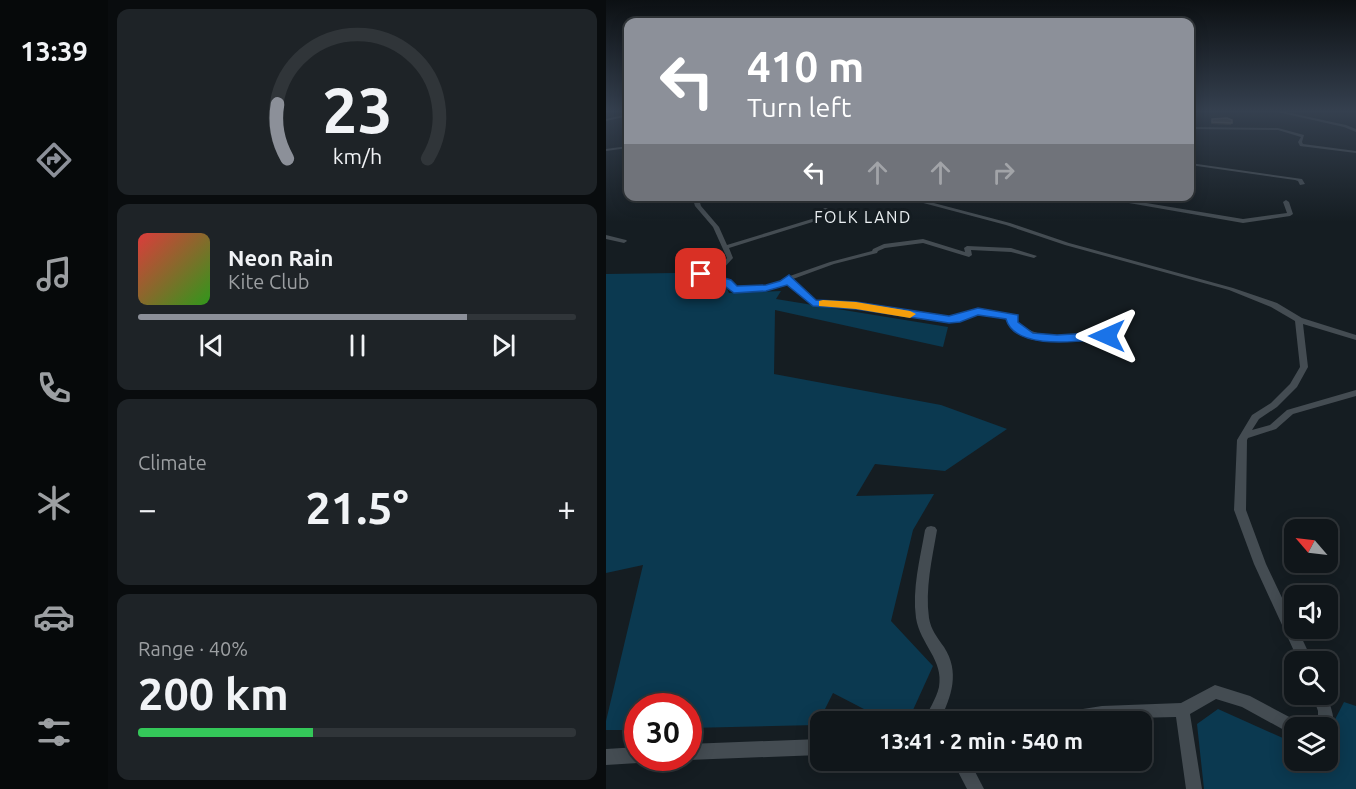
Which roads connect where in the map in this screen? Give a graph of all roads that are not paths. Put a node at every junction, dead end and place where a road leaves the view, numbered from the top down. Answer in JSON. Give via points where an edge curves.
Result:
{"nodes":[{"id":1,"x":1324,"y":148,"type":"edge"},
{"id":2,"x":624,"y":149,"type":"edge"},
{"id":3,"x":606,"y":150,"type":"edge"},
{"id":4,"x":1356,"y":152,"type":"edge"},
{"id":5,"x":1194,"y":165,"type":"edge"},
{"id":6,"x":1302,"y":184,"type":"dead end"},
{"id":7,"x":696,"y":201,"type":"edge"},
{"id":8,"x":918,"y":201,"type":"edge"},
{"id":9,"x":1123,"y":201,"type":"edge"},
{"id":10,"x":1286,"y":202,"type":"dead end"},
{"id":11,"x":825,"y":209,"type":"dead end"},
{"id":12,"x":1243,"y":220,"type":"junction"},
{"id":13,"x":1240,"y":229,"type":"dead end"},
{"id":14,"x":606,"y":237,"type":"edge"},
{"id":15,"x":624,"y":241,"type":"dead end"},
{"id":16,"x":726,"y":247,"type":"junction"},
{"id":17,"x":1034,"y":256,"type":"dead end"},
{"id":18,"x":789,"y":278,"type":"junction"},
{"id":19,"x":1299,"y":320,"type":"junction"},
{"id":20,"x":1107,"y":336,"type":"dead end"},
{"id":21,"x":1356,"y":338,"type":"edge"},
{"id":22,"x":1356,"y":393,"type":"edge"},
{"id":23,"x":1247,"y":435,"type":"junction"},
{"id":24,"x":931,"y":530,"type":"dead end"},
{"id":25,"x":1301,"y":651,"type":"edge"},
{"id":26,"x":1182,"y":710,"type":"junction"},
{"id":27,"x":936,"y":711,"type":"edge"},
{"id":28,"x":1146,"y":711,"type":"edge"},
{"id":29,"x":1284,"y":723,"type":"edge"},
{"id":30,"x":810,"y":747,"type":"edge"},
{"id":31,"x":702,"y":751,"type":"edge"},
{"id":32,"x":624,"y":756,"type":"edge"},
{"id":33,"x":606,"y":757,"type":"edge"},
{"id":34,"x":966,"y":771,"type":"edge"},
{"id":35,"x":976,"y":789,"type":"edge"},
{"id":36,"x":1194,"y":789,"type":"edge"}],
"edges":[{"from":1,"to":4,"type":"street"},
{"from":2,"to":3,"type":"street"},
{"from":5,"to":6,"type":"street","via":[[1295,178]]},
{"from":7,"to":16,"type":"street"},
{"from":8,"to":19,"type":"street","via":[[1231,289],[1274,305]]},
{"from":9,"to":12,"type":"street"},
{"from":10,"to":12,"type":"street","via":[[1290,214]]},
{"from":11,"to":16,"type":"street","via":[[832,215]]},
{"from":12,"to":13,"type":"street"},
{"from":14,"to":15,"type":"street"},
{"from":16,"to":18,"type":"street","via":[[730,258],[727,262],[719,270],[702,275],[727,282],[734,290],[766,288]]},
{"from":17,"to":18,"type":"street","via":[[1011,250],[967,248],[969,255],[923,241],[904,242]]},
{"from":18,"to":20,"type":"street","via":[[813,303],[856,305],[949,319],[986,312],[1014,318],[1012,323],[1030,336]]},
{"from":19,"to":21,"type":"street"},
{"from":19,"to":23,"type":"street","via":[[1304,367],[1294,385],[1255,417]]},
{"from":22,"to":23,"type":"street","via":[[1290,412],[1273,427]]},
{"from":23,"to":25,"type":"street","via":[[1242,441],[1240,510],[1260,564]]},
{"from":24,"to":27,"type":"street","via":[[921,604],[929,639],[947,671],[948,685]]},
{"from":26,"to":28,"type":"street"},
{"from":26,"to":29,"type":"street","via":[[1215,693],[1245,701]]},
{"from":26,"to":36,"type":"street"},
{"from":30,"to":31,"type":"street"},
{"from":32,"to":33,"type":"street"},
{"from":34,"to":35,"type":"street"}]}
